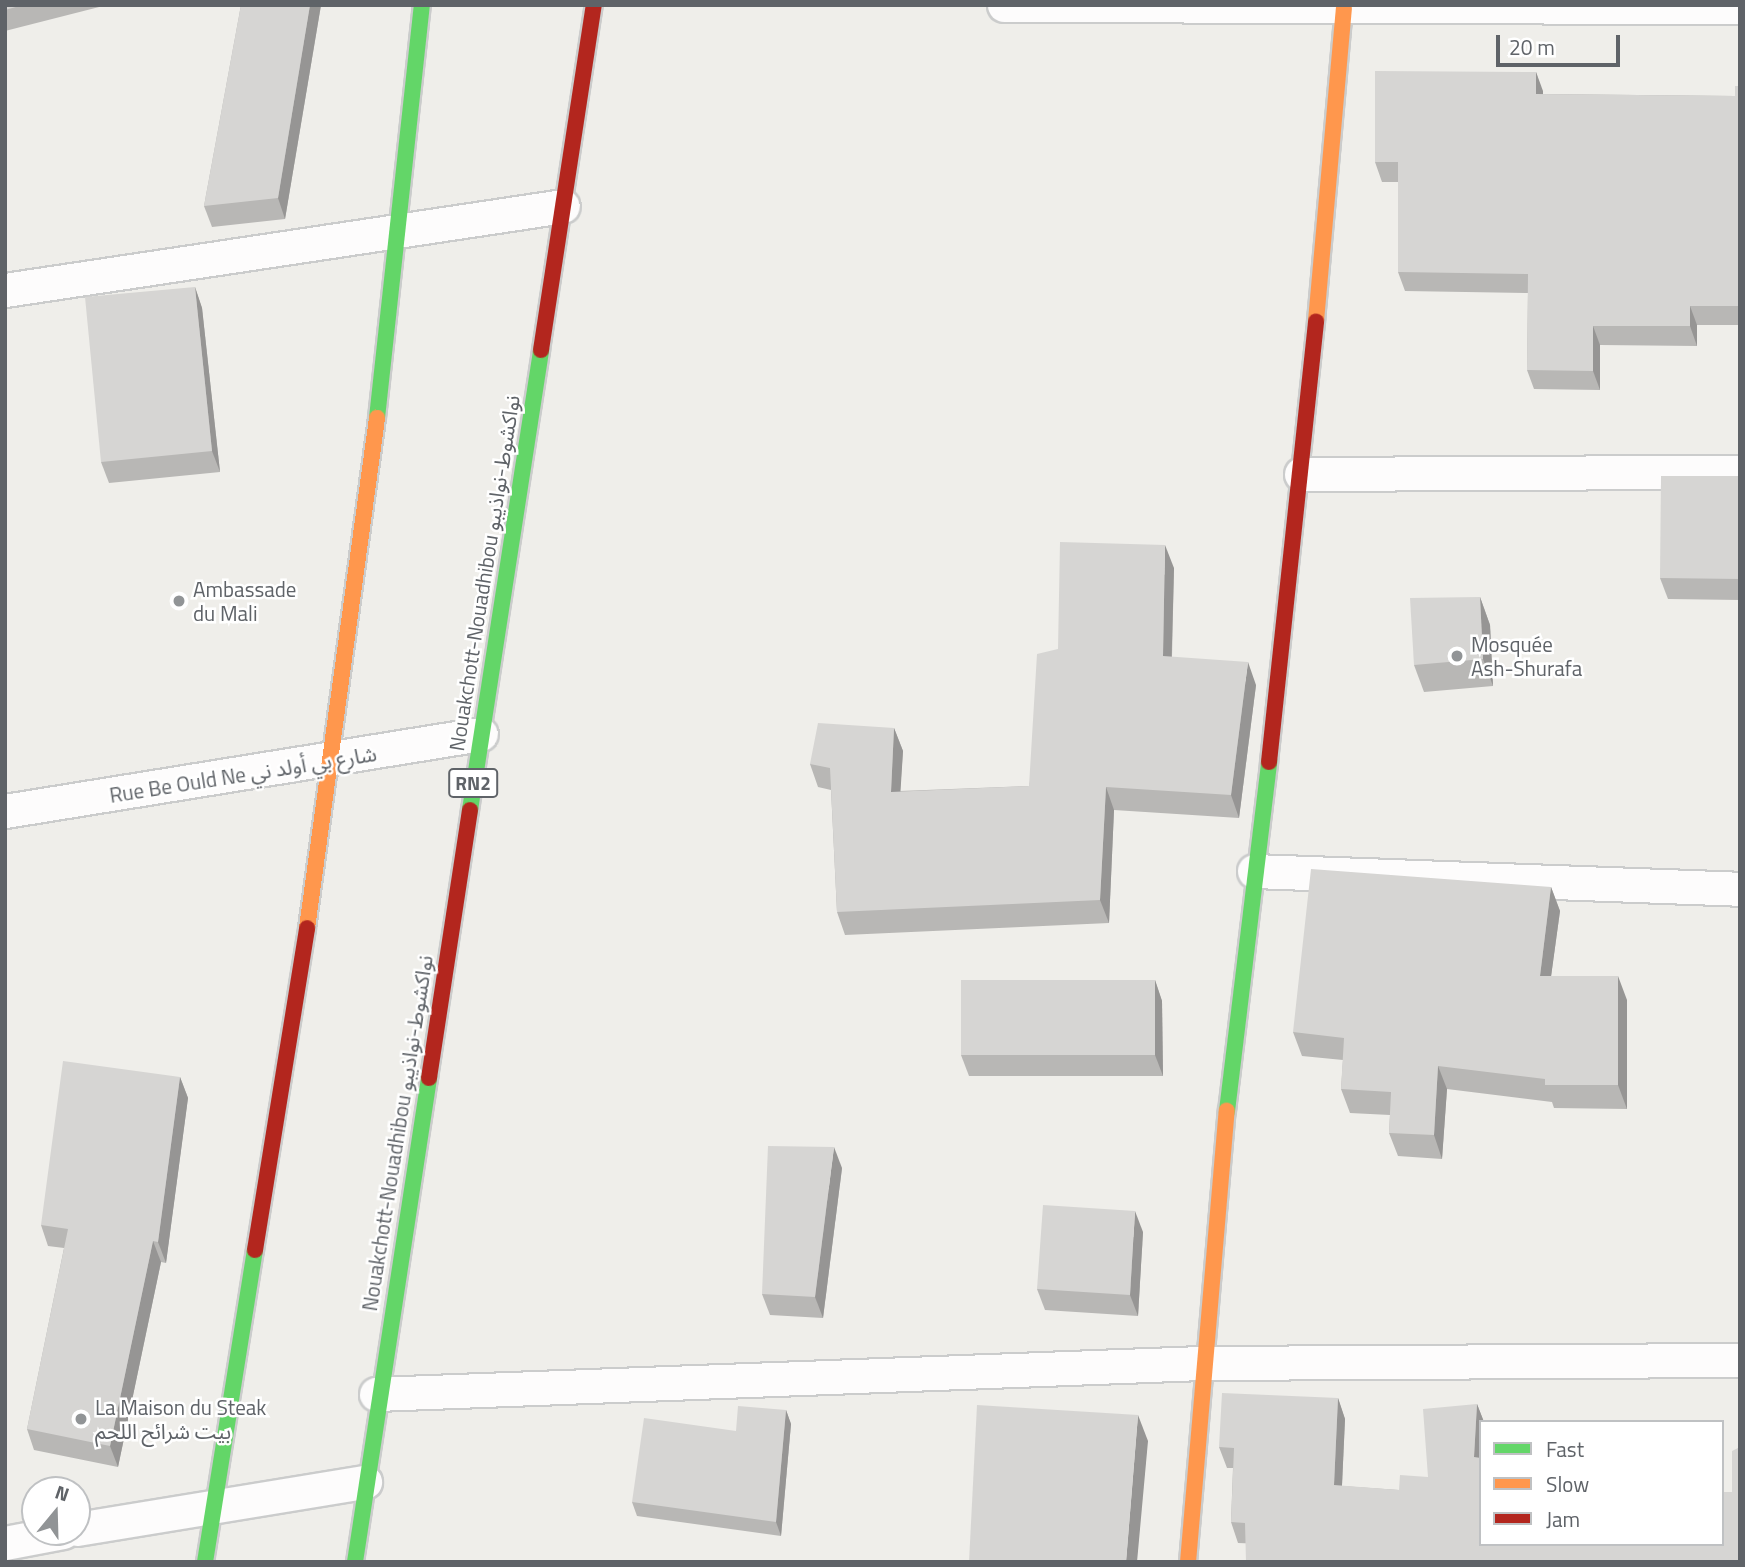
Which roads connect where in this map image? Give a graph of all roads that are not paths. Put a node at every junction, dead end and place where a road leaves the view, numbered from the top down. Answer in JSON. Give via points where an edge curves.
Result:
{"nodes":[{"id":1,"x":422,"y":5,"type":"edge"},
{"id":2,"x":594,"y":5,"type":"edge"},
{"id":3,"x":1004,"y":5,"type":"edge"},
{"id":4,"x":1740,"y":7,"type":"edge"},
{"id":5,"x":1344,"y":8,"type":"junction"},
{"id":6,"x":563,"y":206,"type":"junction"},
{"id":7,"x":401,"y":231,"type":"junction"},
{"id":8,"x":5,"y":290,"type":"edge"},
{"id":9,"x":1740,"y":472,"type":"edge"},
{"id":10,"x":1301,"y":474,"type":"junction"},
{"id":11,"x":481,"y":734,"type":"junction"},
{"id":12,"x":334,"y":760,"type":"junction"},
{"id":13,"x":5,"y":811,"type":"edge"},
{"id":14,"x":1254,"y":871,"type":"junction"},
{"id":15,"x":1740,"y":888,"type":"edge"},
{"id":16,"x":1740,"y":1360,"type":"edge"},
{"id":17,"x":1201,"y":1363,"type":"junction"},
{"id":18,"x":376,"y":1394,"type":"junction"},
{"id":19,"x":365,"y":1482,"type":"junction"},
{"id":20,"x":219,"y":1502,"type":"junction"},
{"id":21,"x":91,"y":1526,"type":"edge"},
{"id":22,"x":205,"y":1562,"type":"edge"},
{"id":23,"x":355,"y":1562,"type":"edge"},
{"id":24,"x":1188,"y":1562,"type":"edge"}],
"edges":[{"from":1,"to":7,"type":"main road"},
{"from":2,"to":6,"type":"main road","name":"Nouakchott-Nouadhibou نواكشوط-نواذيبو","number":"RN2"},
{"from":3,"to":5,"type":"street"},
{"from":4,"to":5,"type":"street"},
{"from":5,"to":10,"type":"main road"},
{"from":6,"to":7,"type":"street"},
{"from":6,"to":11,"type":"main road","name":"Nouakchott-Nouadhibou نواكشوط-نواذيبو","number":"RN2"},
{"from":7,"to":8,"type":"street"},
{"from":7,"to":12,"type":"main road"},
{"from":9,"to":10,"type":"street"},
{"from":10,"to":14,"type":"main road"},
{"from":11,"to":12,"type":"street","name":"Rue Be Ould Ne شارع بي أولد ني"},
{"from":11,"to":18,"type":"main road","name":"Nouakchott-Nouadhibou نواكشوط-نواذيبو","number":"RN2"},
{"from":12,"to":13,"type":"street","name":"Rue Be Ould Ne شارع بي أولد ني"},
{"from":12,"to":20,"type":"main road"},
{"from":14,"to":15,"type":"street"},
{"from":14,"to":17,"type":"main road"},
{"from":16,"to":17,"type":"street"},
{"from":17,"to":18,"type":"street"},
{"from":17,"to":24,"type":"main road"},
{"from":18,"to":19,"type":"main road","name":"Nouakchott-Nouadhibou نواكشوط-نواذيبو","number":"RN2"},
{"from":19,"to":20,"type":"street"},
{"from":19,"to":23,"type":"main road","name":"Nouakchott-Nouadhibou نواكشوط-نواذيبو","number":"RN2"},
{"from":20,"to":21,"type":"street"},
{"from":20,"to":22,"type":"main road"}]}
